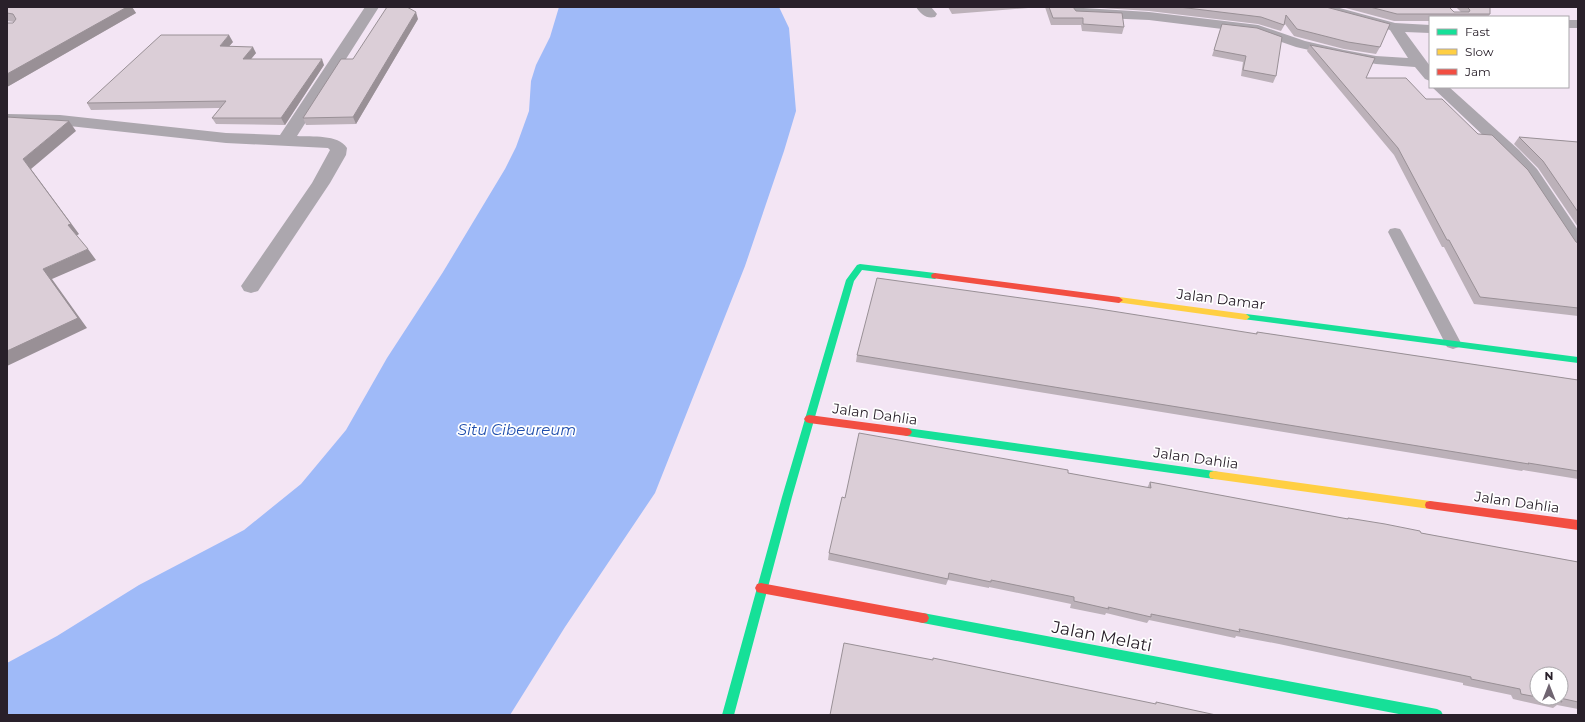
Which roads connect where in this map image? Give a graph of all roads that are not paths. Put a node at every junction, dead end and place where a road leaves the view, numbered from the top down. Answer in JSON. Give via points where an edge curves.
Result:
{"nodes":[{"id":1,"x":372,"y":7,"type":"edge"},
{"id":2,"x":1074,"y":7,"type":"edge"},
{"id":3,"x":1320,"y":7,"type":"edge"},
{"id":4,"x":1395,"y":27,"type":"junction"},
{"id":5,"x":1429,"y":28,"type":"edge"},
{"id":6,"x":1418,"y":62,"type":"junction"},
{"id":7,"x":1429,"y":75,"type":"edge"},
{"id":8,"x":1441,"y":88,"type":"edge"},
{"id":9,"x":7,"y":119,"type":"edge"},
{"id":10,"x":285,"y":141,"type":"junction"},
{"id":11,"x":1395,"y":232,"type":"dead end"},
{"id":12,"x":1578,"y":244,"type":"edge"},
{"id":13,"x":251,"y":286,"type":"dead end"},
{"id":14,"x":1452,"y":343,"type":"junction"},
{"id":15,"x":1578,"y":360,"type":"edge"},
{"id":16,"x":809,"y":419,"type":"junction"},
{"id":17,"x":1578,"y":525,"type":"edge"},
{"id":18,"x":761,"y":588,"type":"junction"},
{"id":19,"x":728,"y":715,"type":"edge"},
{"id":20,"x":1437,"y":715,"type":"edge"}],
"edges":[{"from":1,"to":10,"type":"street"},
{"from":2,"to":6,"type":"street","via":[[1080,14],[1149,16],[1258,29],[1295,42],[1344,54],[1376,60]]},
{"from":3,"to":4,"type":"street"},
{"from":4,"to":5,"type":"street"},
{"from":4,"to":6,"type":"street"},
{"from":6,"to":7,"type":"street"},
{"from":8,"to":12,"type":"street","via":[[1531,173]]},
{"from":9,"to":10,"type":"street","via":[[60,120],[226,138]]},
{"from":10,"to":13,"type":"street","via":[[333,144],[339,148],[320,182]]},
{"from":11,"to":14,"type":"lane"},
{"from":14,"to":15,"type":"street","name":"Jalan Damar"},
{"from":14,"to":16,"type":"street","name":"Jalan Damar","via":[[860,267],[850,280]]},
{"from":16,"to":17,"type":"street","name":"Jalan Dahlia"},
{"from":16,"to":18,"type":"street"},
{"from":18,"to":19,"type":"street"},
{"from":18,"to":20,"type":"street","name":"Jalan Melati"}]}
